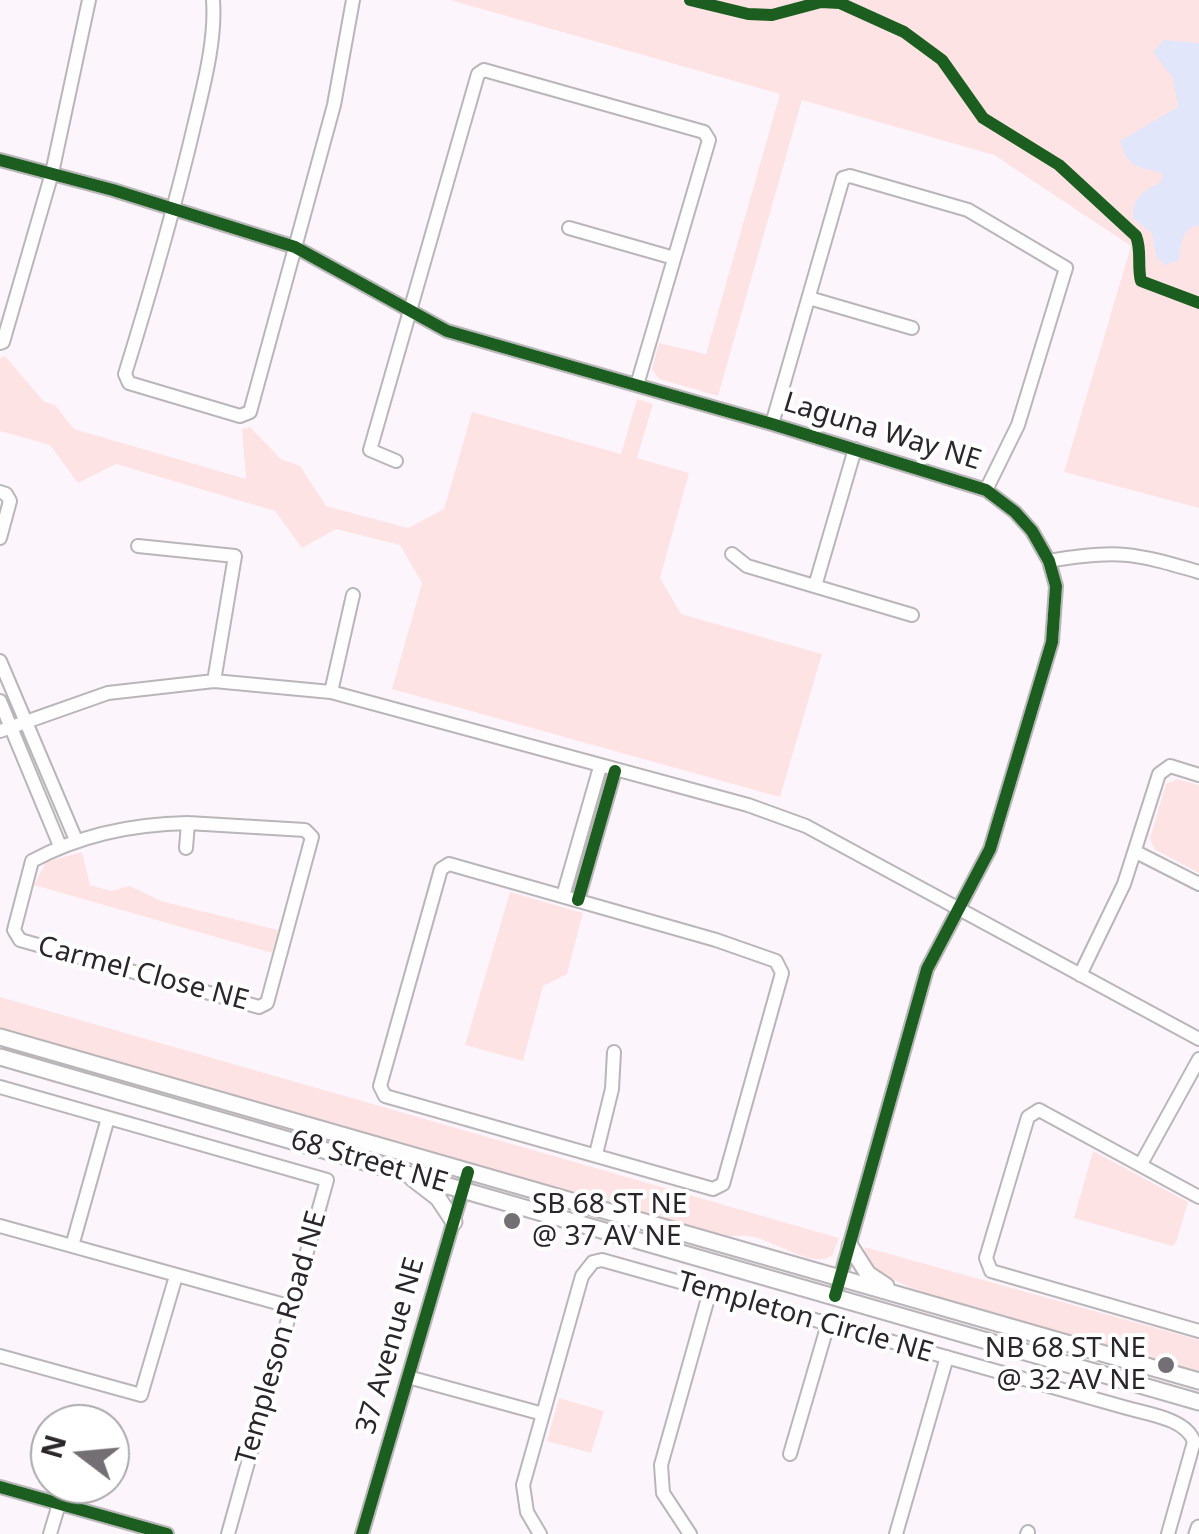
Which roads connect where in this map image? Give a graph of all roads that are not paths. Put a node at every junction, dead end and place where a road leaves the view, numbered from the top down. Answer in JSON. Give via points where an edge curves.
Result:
{"nodes":[{"id":1,"x":89,"y":0,"type":"edge"},
{"id":2,"x":214,"y":0,"type":"edge"},
{"id":3,"x":353,"y":0,"type":"edge"},
{"id":4,"x":0,"y":160,"type":"edge"},
{"id":5,"x":52,"y":172,"type":"junction"},
{"id":6,"x":175,"y":209,"type":"junction"},
{"id":7,"x":569,"y":228,"type":"dead end"},
{"id":8,"x":295,"y":247,"type":"junction"},
{"id":9,"x":674,"y":258,"type":"junction"},
{"id":10,"x":809,"y":298,"type":"junction"},
{"id":11,"x":408,"y":310,"type":"junction"},
{"id":12,"x":912,"y":328,"type":"dead end"},
{"id":13,"x":0,"y":343,"type":"edge"},
{"id":14,"x":637,"y":385,"type":"junction"},
{"id":15,"x":772,"y":424,"type":"junction"},
{"id":16,"x":855,"y":449,"type":"junction"},
{"id":17,"x":396,"y":460,"type":"dead end"},
{"id":18,"x":986,"y":490,"type":"junction"},
{"id":19,"x":0,"y":492,"type":"edge"},
{"id":20,"x":0,"y":538,"type":"edge"},
{"id":21,"x":138,"y":546,"type":"dead end"},
{"id":22,"x":732,"y":554,"type":"dead end"},
{"id":23,"x":1050,"y":561,"type":"junction"},
{"id":24,"x":1199,"y":572,"type":"edge"},
{"id":25,"x":815,"y":586,"type":"junction"},
{"id":26,"x":353,"y":594,"type":"dead end"},
{"id":27,"x":912,"y":615,"type":"dead end"},
{"id":28,"x":0,"y":661,"type":"edge"},
{"id":29,"x":214,"y":681,"type":"junction"},
{"id":30,"x":331,"y":692,"type":"junction"},
{"id":31,"x":0,"y":701,"type":"edge"},
{"id":32,"x":11,"y":726,"type":"edge"},
{"id":33,"x":600,"y":766,"type":"junction"},
{"id":34,"x":615,"y":770,"type":"junction"},
{"id":35,"x":1199,"y":775,"type":"edge"},
{"id":36,"x":188,"y":823,"type":"junction"},
{"id":37,"x":76,"y":840,"type":"junction"},
{"id":38,"x":60,"y":846,"type":"junction"},
{"id":39,"x":186,"y":848,"type":"dead end"},
{"id":40,"x":1136,"y":852,"type":"junction"},
{"id":41,"x":1199,"y":884,"type":"edge"},
{"id":42,"x":563,"y":896,"type":"junction"},
{"id":43,"x":578,"y":900,"type":"junction"},
{"id":44,"x":960,"y":908,"type":"junction"},
{"id":45,"x":1080,"y":975,"type":"junction"},
{"id":46,"x":0,"y":1036,"type":"edge"},
{"id":47,"x":1199,"y":1039,"type":"edge"},
{"id":48,"x":614,"y":1052,"type":"dead end"},
{"id":49,"x":0,"y":1057,"type":"edge"},
{"id":50,"x":1199,"y":1058,"type":"edge"},
{"id":51,"x":0,"y":1087,"type":"edge"},
{"id":52,"x":108,"y":1118,"type":"junction"},
{"id":53,"x":596,"y":1154,"type":"junction"},
{"id":54,"x":1142,"y":1164,"type":"junction"},
{"id":55,"x":468,"y":1172,"type":"junction"},
{"id":56,"x":405,"y":1173,"type":"junction"},
{"id":57,"x":463,"y":1190,"type":"junction"},
{"id":58,"x":1199,"y":1197,"type":"edge"},
{"id":59,"x":454,"y":1222,"type":"junction"},
{"id":60,"x":0,"y":1226,"type":"edge"},
{"id":61,"x":72,"y":1246,"type":"junction"},
{"id":62,"x":850,"y":1246,"type":"junction"},
{"id":63,"x":176,"y":1276,"type":"junction"},
{"id":64,"x":840,"y":1278,"type":"junction"},
{"id":65,"x":710,"y":1291,"type":"junction"},
{"id":66,"x":898,"y":1294,"type":"junction"},
{"id":67,"x":835,"y":1296,"type":"junction"},
{"id":68,"x":292,"y":1307,"type":"junction"},
{"id":69,"x":828,"y":1324,"type":"junction"},
{"id":70,"x":1199,"y":1330,"type":"edge"},
{"id":71,"x":0,"y":1356,"type":"edge"},
{"id":72,"x":947,"y":1357,"type":"junction"},
{"id":73,"x":408,"y":1377,"type":"junction"},
{"id":74,"x":1199,"y":1381,"type":"edge"},
{"id":75,"x":1166,"y":1392,"type":"junction"},
{"id":76,"x":1199,"y":1402,"type":"edge"},
{"id":77,"x":1199,"y":1412,"type":"edge"},
{"id":78,"x":542,"y":1414,"type":"junction"},
{"id":79,"x":790,"y":1454,"type":"dead end"},
{"id":80,"x":0,"y":1487,"type":"edge"},
{"id":81,"x":30,"y":1496,"type":"edge"},
{"id":82,"x":59,"y":1504,"type":"joint"},
{"id":83,"x":50,"y":1534,"type":"edge"},
{"id":84,"x":167,"y":1534,"type":"edge"},
{"id":85,"x":228,"y":1534,"type":"edge"},
{"id":86,"x":362,"y":1534,"type":"edge"},
{"id":87,"x":540,"y":1534,"type":"edge"},
{"id":88,"x":690,"y":1534,"type":"edge"},
{"id":89,"x":896,"y":1534,"type":"edge"},
{"id":90,"x":1168,"y":1534,"type":"edge"}],
"edges":[{"from":1,"to":5,"type":"street"},
{"from":2,"to":6,"type":"street"},
{"from":3,"to":8,"type":"street","via":[[334,105]]},
{"from":4,"to":5,"type":"street","name":"Laguna Way NE"},
{"from":5,"to":6,"type":"street","name":"Laguna Way NE"},
{"from":5,"to":13,"type":"street"},
{"from":6,"to":8,"type":"street","name":"Laguna Way NE"},
{"from":6,"to":8,"type":"street","via":[[129,382],[240,416],[250,412]]},
{"from":7,"to":9,"type":"street"},
{"from":8,"to":11,"type":"street","name":"Laguna Way NE"},
{"from":9,"to":11,"type":"street","via":[[709,140],[704,132],[484,70]]},
{"from":9,"to":14,"type":"street"},
{"from":10,"to":12,"type":"street"},
{"from":10,"to":15,"type":"street"},
{"from":10,"to":18,"type":"street","via":[[843,178],[850,176],[968,210],[1066,268],[1018,426]]},
{"from":11,"to":14,"type":"street","name":"Laguna Way NE","via":[[471,340]]},
{"from":11,"to":17,"type":"street","via":[[370,450]]},
{"from":14,"to":15,"type":"street","name":"Laguna Way NE"},
{"from":15,"to":16,"type":"street","name":"Laguna Way NE"},
{"from":16,"to":18,"type":"street","name":"Laguna Way NE"},
{"from":16,"to":25,"type":"street"},
{"from":18,"to":23,"type":"street","name":"Laguna Way NE","via":[[1032,531]]},
{"from":19,"to":20,"type":"street","via":[[10,501]]},
{"from":21,"to":29,"type":"street","via":[[235,556]]},
{"from":22,"to":25,"type":"street","via":[[748,566]]},
{"from":23,"to":24,"type":"street","via":[[1134,553]]},
{"from":23,"to":44,"type":"street","name":"Laguna Way NE","via":[[1056,586],[1052,642],[990,849]]},
{"from":25,"to":27,"type":"street"},
{"from":26,"to":30,"type":"street"},
{"from":28,"to":32,"type":"street"},
{"from":29,"to":30,"type":"street"},
{"from":29,"to":32,"type":"street","via":[[108,693]]},
{"from":30,"to":33,"type":"street"},
{"from":31,"to":32,"type":"street"},
{"from":32,"to":37,"type":"street","via":[[54,783]]},
{"from":32,"to":38,"type":"street"},
{"from":33,"to":34,"type":"street"},
{"from":33,"to":42,"type":"street"},
{"from":34,"to":43,"type":"street"},
{"from":34,"to":44,"type":"street","via":[[806,826]]},
{"from":35,"to":40,"type":"street","via":[[1170,766],[1158,774]]},
{"from":36,"to":37,"type":"street","name":"Carmel Close NE"},
{"from":36,"to":38,"type":"street","name":"Carmel Close NE","via":[[305,830],[312,837],[267,1003],[259,1007],[20,940],[14,930],[32,861]]},
{"from":36,"to":39,"type":"street"},
{"from":37,"to":38,"type":"street","name":"Carmel Close NE"},
{"from":40,"to":41,"type":"street"},
{"from":40,"to":45,"type":"street"},
{"from":42,"to":43,"type":"street"},
{"from":42,"to":53,"type":"street","via":[[450,864],[441,869],[380,1086],[385,1096]]},
{"from":43,"to":53,"type":"street","via":[[776,961],[782,973],[723,1184],[714,1189]]},
{"from":44,"to":45,"type":"street"},
{"from":44,"to":62,"type":"street","name":"Laguna Way NE","via":[[927,969]]},
{"from":45,"to":47,"type":"street"},
{"from":46,"to":55,"type":"main road","name":"68 Street NE"},
{"from":48,"to":53,"type":"street"},
{"from":49,"to":56,"type":"main road","name":"68 Street NE"},
{"from":50,"to":54,"type":"street"},
{"from":51,"to":52,"type":"street","name":"Templeson Road NE"},
{"from":52,"to":61,"type":"street"},
{"from":52,"to":68,"type":"street","name":"Templeson Road NE","via":[[326,1180]]},
{"from":54,"to":58,"type":"street"},
{"from":54,"to":70,"type":"street","via":[[1039,1110],[1028,1117],[986,1266]]},
{"from":55,"to":57,"type":"street","name":"37 Avenue NE"},
{"from":55,"to":64,"type":"main road","name":"68 Street NE"},
{"from":56,"to":57,"type":"main road","name":"68 Street NE"},
{"from":56,"to":59,"type":"main road","via":[[438,1198]]},
{"from":57,"to":59,"type":"street","name":"37 Avenue NE"},
{"from":57,"to":67,"type":"main road","name":"68 Street NE"},
{"from":59,"to":73,"type":"street","name":"37 Avenue NE"},
{"from":60,"to":61,"type":"street"},
{"from":61,"to":63,"type":"street"},
{"from":62,"to":64,"type":"street","name":"Laguna Way NE"},
{"from":62,"to":66,"type":"main road","via":[[868,1274]]},
{"from":63,"to":68,"type":"street"},
{"from":63,"to":71,"type":"street","via":[[142,1395]]},
{"from":64,"to":66,"type":"main road","name":"68 Street NE"},
{"from":64,"to":67,"type":"street","name":"Laguna Way NE"},
{"from":65,"to":69,"type":"street","name":"Templeton Circle NE"},
{"from":65,"to":78,"type":"street","name":"Templeton Circle NE","via":[[593,1262],[582,1276]]},
{"from":65,"to":88,"type":"street","via":[[661,1464],[664,1493]]},
{"from":66,"to":74,"type":"main road","name":"68 Street NE"},
{"from":67,"to":75,"type":"main road","name":"68 Street NE"},
{"from":68,"to":85,"type":"street","name":"Templeson Road NE"},
{"from":69,"to":72,"type":"street","name":"Templeton Circle NE"},
{"from":69,"to":79,"type":"street"},
{"from":72,"to":89,"type":"street"},
{"from":72,"to":90,"type":"street","name":"Templeton Circle NE","via":[[1184,1428],[1194,1442]]},
{"from":73,"to":78,"type":"street"},
{"from":73,"to":86,"type":"street","name":"37 Avenue NE"},
{"from":75,"to":76,"type":"main road","name":"68 Street NE"},
{"from":75,"to":77,"type":"main road"},
{"from":78,"to":87,"type":"street","name":"Templeton Circle NE","via":[[523,1484],[527,1512]]},
{"from":80,"to":81,"type":"street"},
{"from":82,"to":83,"type":"street"},
{"from":82,"to":84,"type":"street"}]}
